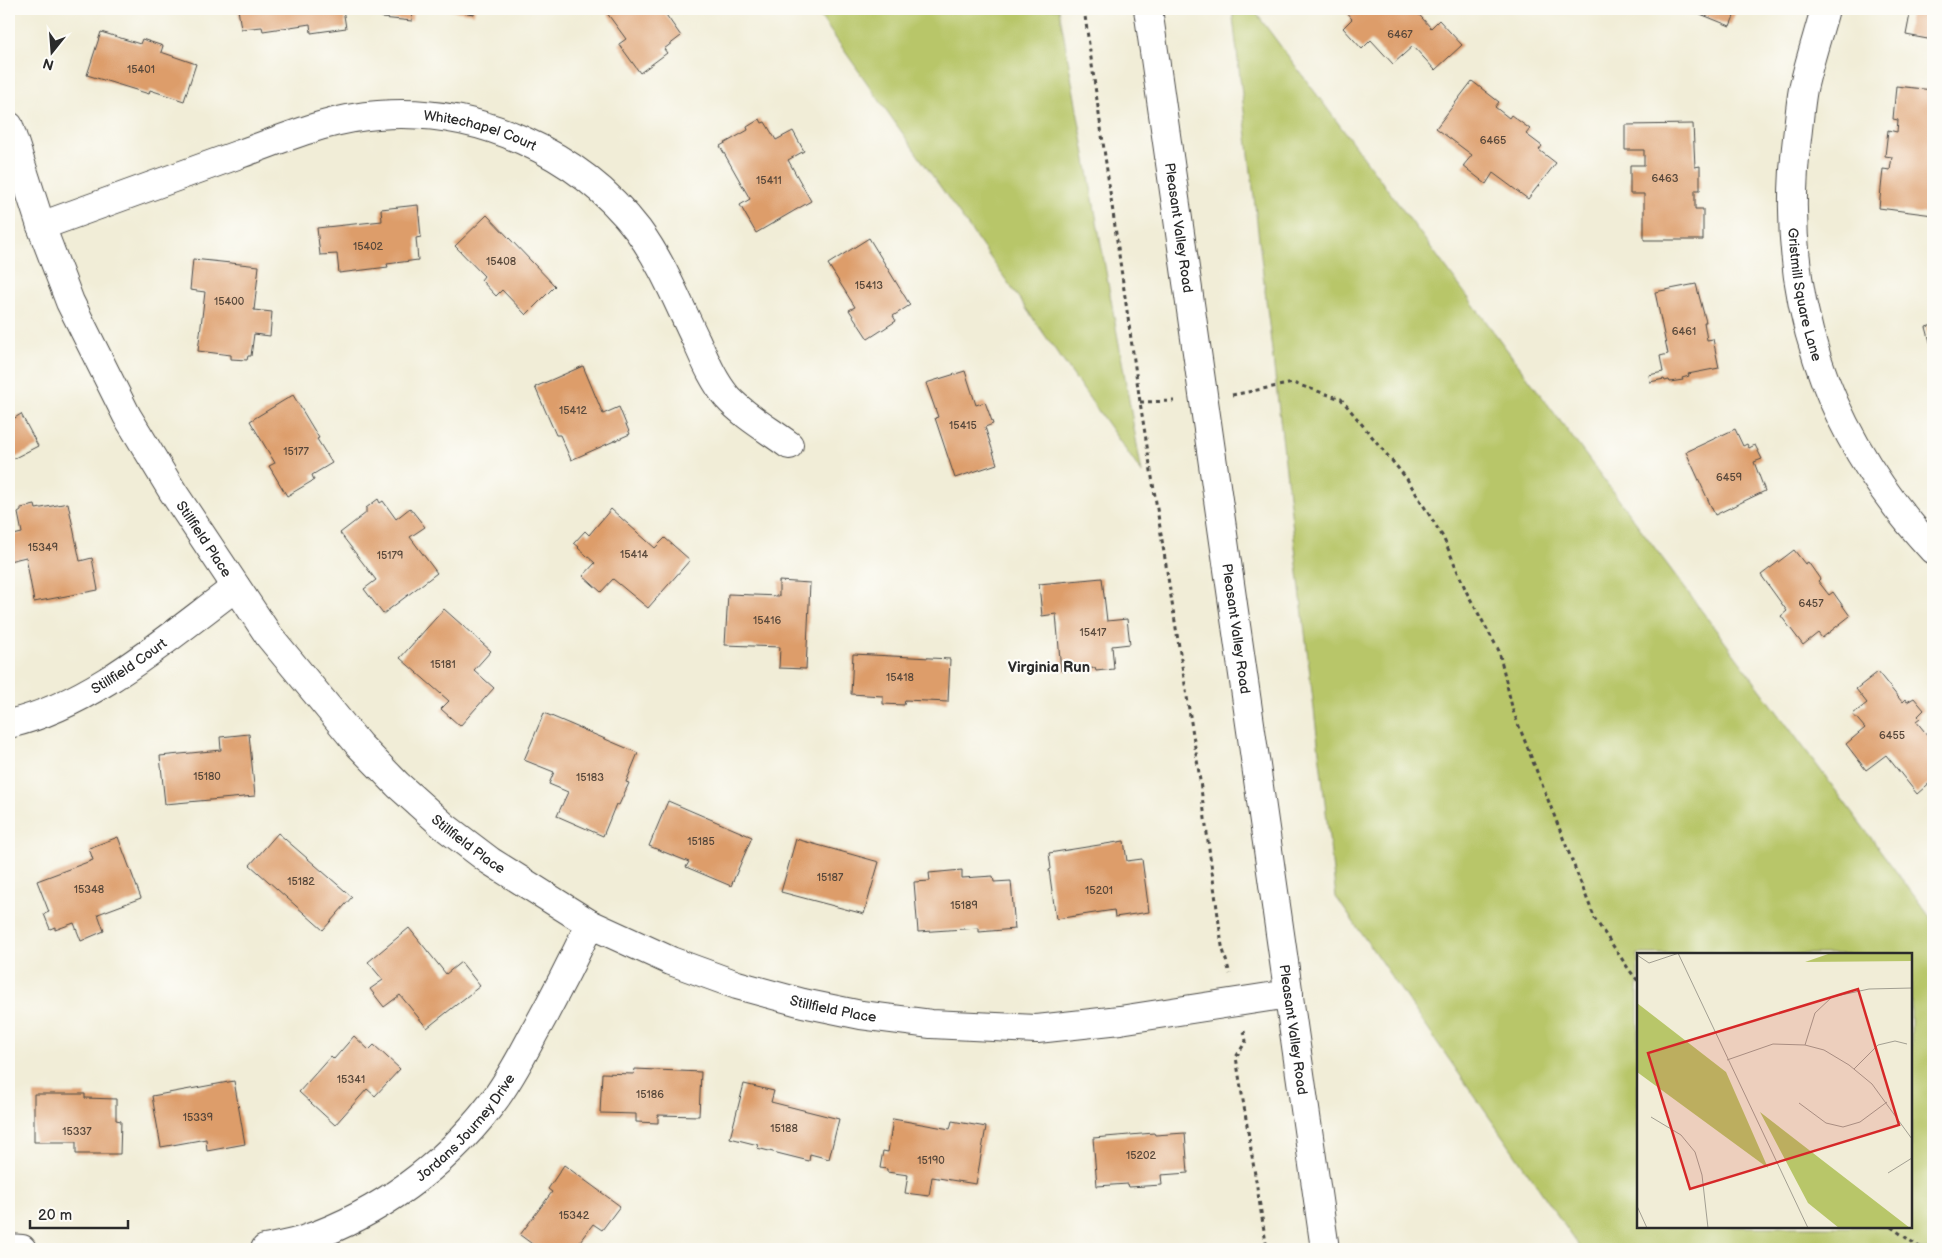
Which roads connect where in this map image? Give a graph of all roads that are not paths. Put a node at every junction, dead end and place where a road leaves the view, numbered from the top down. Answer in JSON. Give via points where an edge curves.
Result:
{"nodes":[{"id":1,"x":1148,"y":9,"type":"edge"},
{"id":2,"x":1825,"y":9,"type":"edge"},
{"id":3,"x":9,"y":126,"type":"edge"},
{"id":4,"x":41,"y":226,"type":"junction"},
{"id":5,"x":789,"y":445,"type":"dead end"},
{"id":6,"x":1933,"y":550,"type":"edge"},
{"id":7,"x":236,"y":587,"type":"junction"},
{"id":8,"x":9,"y":724,"type":"edge"},
{"id":9,"x":590,"y":924,"type":"junction"},
{"id":10,"x":1289,"y":994,"type":"junction"},
{"id":11,"x":9,"y":1248,"type":"edge"},
{"id":12,"x":22,"y":1249,"type":"edge"},
{"id":13,"x":265,"y":1249,"type":"edge"},
{"id":14,"x":1325,"y":1249,"type":"edge"}],
"edges":[{"from":1,"to":10,"type":"street","name":"Pleasant Valley Road"},
{"from":2,"to":6,"type":"street","name":"Gristmill Square Lane","via":[[1803,90],[1793,172],[1793,246],[1800,295],[1817,360],[1846,428],[1876,479],[1907,522]]},
{"from":3,"to":4,"type":"street","name":"Stillfield Place"},
{"from":4,"to":5,"type":"street","name":"Whitechapel Court","via":[[327,123],[377,115],[412,114],[486,126],[524,140],[555,157],[589,180],[615,204],[660,262],[712,374],[728,397]]},
{"from":4,"to":7,"type":"street","name":"Stillfield Place","via":[[70,302],[127,416]]},
{"from":7,"to":8,"type":"street","name":"Stillfield Court","via":[[83,696],[48,712]]},
{"from":7,"to":9,"type":"street","name":"Stillfield Place","via":[[275,643],[359,745],[398,785],[490,862]]},
{"from":9,"to":10,"type":"street","name":"Stillfield Place","via":[[671,961],[737,985],[803,1004],[931,1024],[1037,1029],[1120,1020]]},
{"from":9,"to":13,"type":"street","name":"Jordans Journey Drive","via":[[511,1076],[473,1128],[426,1172],[368,1211],[304,1240]]},
{"from":10,"to":14,"type":"street","name":"Pleasant Valley Road"},
{"from":11,"to":12,"type":"street"}]}
